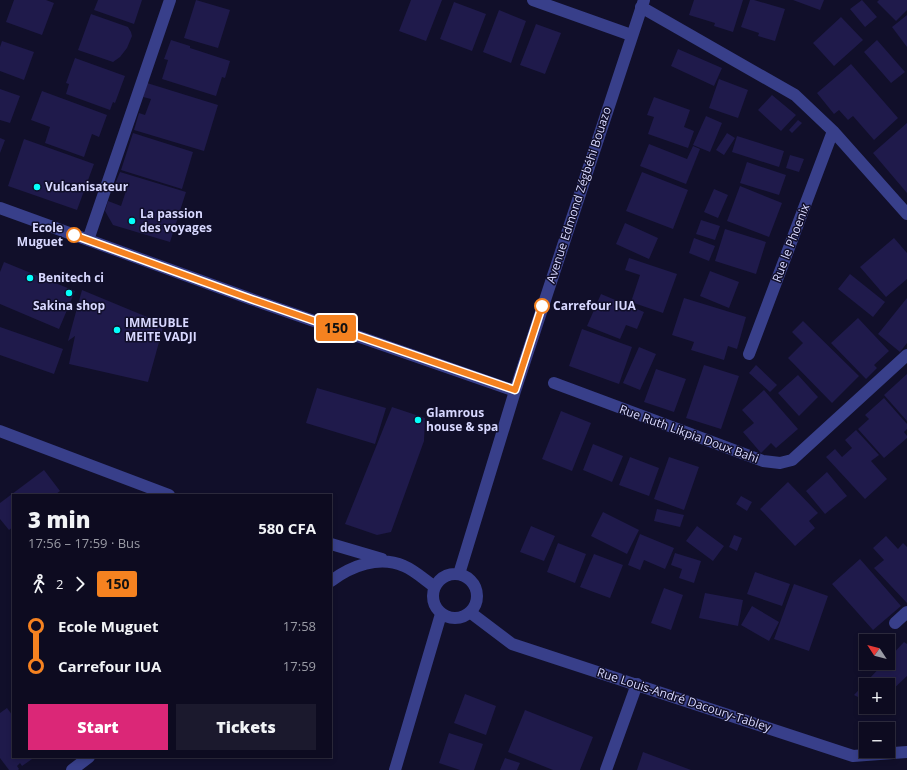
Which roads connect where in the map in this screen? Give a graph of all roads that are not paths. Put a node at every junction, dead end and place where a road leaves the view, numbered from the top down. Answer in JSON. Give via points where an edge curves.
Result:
{"nodes":[{"id":1,"x":170,"y":0,"type":"edge"},
{"id":2,"x":533,"y":0,"type":"edge"},
{"id":3,"x":642,"y":3,"type":"edge"},
{"id":4,"x":631,"y":35,"type":"junction"},
{"id":5,"x":833,"y":131,"type":"junction"},
{"id":6,"x":0,"y":208,"type":"edge"},
{"id":7,"x":907,"y":214,"type":"edge"},
{"id":8,"x":88,"y":240,"type":"junction"},
{"id":9,"x":749,"y":354,"type":"dead end"},
{"id":10,"x":907,"y":355,"type":"edge"},
{"id":11,"x":554,"y":384,"type":"dead end"},
{"id":12,"x":515,"y":390,"type":"junction"},
{"id":13,"x":0,"y":431,"type":"edge"},
{"id":14,"x":166,"y":494,"type":"edge"},
{"id":15,"x":332,"y":544,"type":"edge"},
{"id":16,"x":389,"y":561,"type":"junction"},
{"id":17,"x":459,"y":574,"type":"junction"},
{"id":18,"x":332,"y":580,"type":"edge"},
{"id":19,"x":435,"y":586,"type":"junction"},
{"id":20,"x":907,"y":612,"type":"edge"},
{"id":21,"x":471,"y":613,"type":"junction"},
{"id":22,"x":441,"y":614,"type":"junction"},
{"id":23,"x":895,"y":622,"type":"dead end"},
{"id":24,"x":637,"y":684,"type":"junction"},
{"id":25,"x":907,"y":752,"type":"edge"},
{"id":26,"x":88,"y":758,"type":"edge"},
{"id":27,"x":72,"y":770,"type":"edge"},
{"id":28,"x":395,"y":770,"type":"edge"},
{"id":29,"x":606,"y":770,"type":"edge"}],
"edges":[{"from":1,"to":8,"type":"street"},
{"from":2,"to":4,"type":"street"},
{"from":3,"to":4,"type":"street","name":"Avenue Edmond Zégbéhi Bouazo"},
{"from":3,"to":5,"type":"street","via":[[795,94]]},
{"from":4,"to":12,"type":"street","name":"Avenue Edmond Zégbéhi Bouazo"},
{"from":5,"to":7,"type":"street"},
{"from":5,"to":9,"type":"street","name":"Rue le Phoenix"},
{"from":6,"to":8,"type":"street"},
{"from":8,"to":12,"type":"street"},
{"from":10,"to":11,"type":"street","name":"Rue Ruth Likpia Doux Bahi","via":[[792,460],[780,463],[763,461]]},
{"from":12,"to":17,"type":"street","name":"Avenue Edmond Zégbéhi Bouazo"},
{"from":13,"to":14,"type":"street"},
{"from":15,"to":16,"type":"street"},
{"from":16,"to":18,"type":"street","via":[[363,563]]},
{"from":16,"to":19,"type":"street","via":[[405,566]]},
{"from":17,"to":19,"type":"street","via":[[450,574]]},
{"from":17,"to":21,"type":"street","via":[[474,582],[477,590],[476,607]]},
{"from":19,"to":22,"type":"street","via":[[432,596]]},
{"from":20,"to":23,"type":"street"},
{"from":21,"to":22,"type":"street","via":[[457,619]]},
{"from":21,"to":24,"type":"street","name":"Rue Louis-André Dacoury-Tabley","via":[[512,644]]},
{"from":22,"to":28,"type":"street"},
{"from":24,"to":25,"type":"street","name":"Rue Louis-André Dacoury-Tabley","via":[[852,756]]},
{"from":24,"to":29,"type":"street"},
{"from":26,"to":27,"type":"street"}]}
